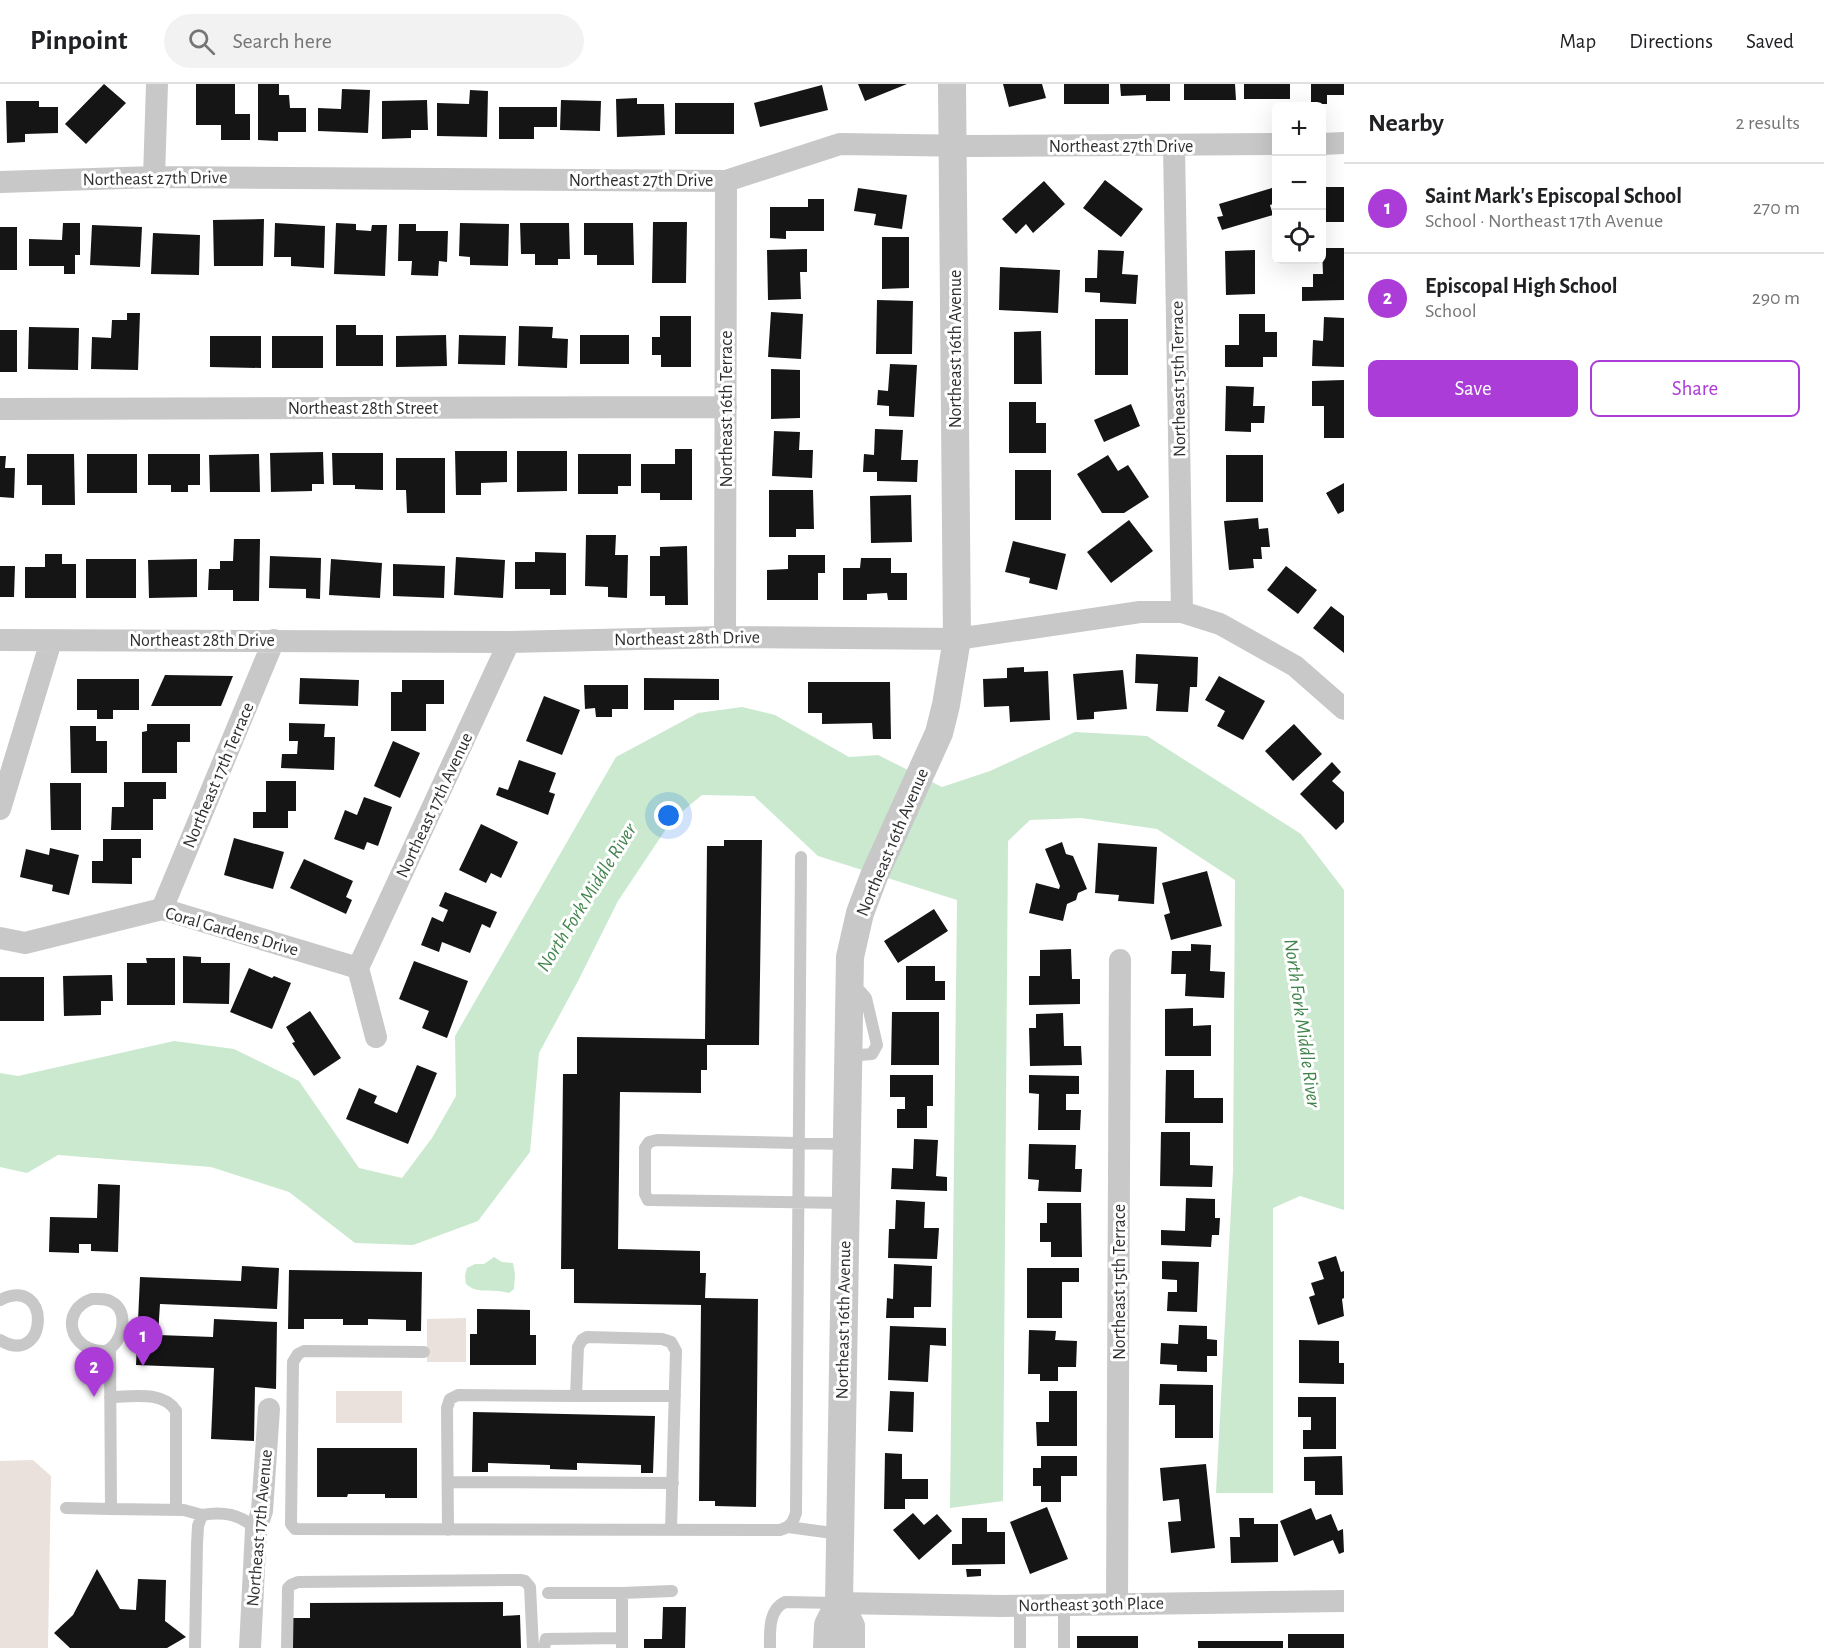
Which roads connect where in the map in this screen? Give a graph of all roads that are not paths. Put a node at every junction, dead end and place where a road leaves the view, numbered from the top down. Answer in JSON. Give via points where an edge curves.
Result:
{"nodes":[{"id":1,"x":157,"y":84,"type":"edge"},
{"id":2,"x":952,"y":84,"type":"edge"},
{"id":3,"x":1344,"y":143,"type":"edge"},
{"id":4,"x":1272,"y":144,"type":"edge"},
{"id":5,"x":1326,"y":144,"type":"edge"},
{"id":6,"x":953,"y":146,"type":"junction"},
{"id":7,"x":1174,"y":146,"type":"junction"},
{"id":8,"x":154,"y":177,"type":"junction"},
{"id":9,"x":726,"y":181,"type":"junction"},
{"id":10,"x":0,"y":182,"type":"edge"},
{"id":11,"x":726,"y":407,"type":"junction"},
{"id":12,"x":0,"y":409,"type":"edge"},
{"id":13,"x":1182,"y":612,"type":"junction"},
{"id":14,"x":725,"y":637,"type":"junction"},
{"id":15,"x":957,"y":639,"type":"junction"},
{"id":16,"x":0,"y":640,"type":"edge"},
{"id":17,"x":274,"y":640,"type":"junction"},
{"id":18,"x":51,"y":641,"type":"junction"},
{"id":19,"x":509,"y":642,"type":"junction"},
{"id":20,"x":1344,"y":709,"type":"edge"},
{"id":21,"x":0,"y":809,"type":"edge"},
{"id":22,"x":801,"y":857,"type":"dead end"},
{"id":23,"x":162,"y":909,"type":"junction"},
{"id":24,"x":0,"y":938,"type":"edge"},
{"id":25,"x":1120,"y":960,"type":"dead end"},
{"id":26,"x":358,"y":968,"type":"junction"},
{"id":27,"x":376,"y":1037,"type":"dead end"},
{"id":28,"x":799,"y":1143,"type":"junction"},
{"id":29,"x":845,"y":1144,"type":"junction"},
{"id":30,"x":798,"y":1203,"type":"junction"},
{"id":31,"x":845,"y":1203,"type":"junction"},
{"id":32,"x":0,"y":1300,"type":"edge"},
{"id":33,"x":0,"y":1340,"type":"edge"},
{"id":34,"x":110,"y":1349,"type":"junction"},
{"id":35,"x":424,"y":1352,"type":"dead end"},
{"id":36,"x":576,"y":1396,"type":"junction"},
{"id":37,"x":675,"y":1396,"type":"junction"},
{"id":38,"x":110,"y":1397,"type":"junction"},
{"id":39,"x":269,"y":1408,"type":"dead end"},
{"id":40,"x":448,"y":1482,"type":"junction"},
{"id":41,"x":672,"y":1483,"type":"junction"},
{"id":42,"x":66,"y":1508,"type":"dead end"},
{"id":43,"x":111,"y":1509,"type":"junction"},
{"id":44,"x":176,"y":1510,"type":"junction"},
{"id":45,"x":202,"y":1515,"type":"junction"},
{"id":46,"x":788,"y":1527,"type":"junction"},
{"id":47,"x":255,"y":1529,"type":"junction"},
{"id":48,"x":448,"y":1530,"type":"junction"},
{"id":49,"x":671,"y":1530,"type":"junction"},
{"id":50,"x":840,"y":1534,"type":"junction"},
{"id":51,"x":672,"y":1592,"type":"dead end"},
{"id":52,"x":548,"y":1593,"type":"dead end"},
{"id":53,"x":622,"y":1593,"type":"junction"},
{"id":54,"x":1344,"y":1601,"type":"edge"},
{"id":55,"x":839,"y":1603,"type":"junction"},
{"id":56,"x":1117,"y":1604,"type":"junction"},
{"id":57,"x":1064,"y":1605,"type":"junction"},
{"id":58,"x":1020,"y":1606,"type":"junction"},
{"id":59,"x":622,"y":1643,"type":"edge"},
{"id":60,"x":195,"y":1648,"type":"edge"},
{"id":61,"x":250,"y":1648,"type":"edge"},
{"id":62,"x":287,"y":1648,"type":"edge"},
{"id":63,"x":533,"y":1648,"type":"edge"},
{"id":64,"x":544,"y":1648,"type":"edge"},
{"id":65,"x":770,"y":1648,"type":"edge"},
{"id":66,"x":827,"y":1648,"type":"edge"},
{"id":67,"x":851,"y":1648,"type":"edge"},
{"id":68,"x":1020,"y":1648,"type":"edge"},
{"id":69,"x":1064,"y":1648,"type":"edge"}],
"edges":[{"from":1,"to":8,"type":"street"},
{"from":2,"to":6,"type":"street","name":"Northeast 16th Avenue"},
{"from":3,"to":5,"type":"street"},
{"from":4,"to":7,"type":"street","name":"Northeast 27th Drive"},
{"from":6,"to":7,"type":"street","name":"Northeast 27th Drive"},
{"from":6,"to":9,"type":"street","name":"Northeast 27th Drive","via":[[840,144]]},
{"from":6,"to":15,"type":"street","name":"Northeast 16th Avenue"},
{"from":7,"to":13,"type":"street","name":"Northeast 15th Terrace"},
{"from":8,"to":9,"type":"street","name":"Northeast 27th Drive"},
{"from":8,"to":10,"type":"street","name":"Northeast 27th Drive"},
{"from":9,"to":11,"type":"street","name":"Northeast 16th Terrace"},
{"from":11,"to":12,"type":"street","name":"Northeast 28th Street"},
{"from":11,"to":14,"type":"street","name":"Northeast 16th Terrace"},
{"from":13,"to":15,"type":"street","name":"Northeast 28th Drive","via":[[1140,612]]},
{"from":13,"to":20,"type":"street","name":"Northeast 28th Drive","via":[[1220,624],[1295,666]]},
{"from":14,"to":15,"type":"street","name":"Northeast 28th Drive"},
{"from":14,"to":19,"type":"street","name":"Northeast 28th Drive"},
{"from":15,"to":29,"type":"street","name":"Northeast 16th Avenue","via":[[939,733],[874,876],[850,957]]},
{"from":16,"to":18,"type":"street","name":"Northeast 28th Drive"},
{"from":17,"to":18,"type":"street","name":"Northeast 28th Drive"},
{"from":17,"to":19,"type":"street","name":"Northeast 28th Drive"},
{"from":17,"to":23,"type":"street","name":"Northeast 17th Terrace"},
{"from":18,"to":21,"type":"street"},
{"from":19,"to":26,"type":"street","name":"Northeast 17th Avenue"},
{"from":22,"to":28,"type":"lane"},
{"from":23,"to":24,"type":"street","name":"Coral Gardens Drive","via":[[25,943]]},
{"from":23,"to":26,"type":"street","name":"Coral Gardens Drive"},
{"from":25,"to":56,"type":"street","name":"Northeast 15th Terrace"},
{"from":26,"to":27,"type":"street"},
{"from":28,"to":29,"type":"lane"},
{"from":28,"to":30,"type":"lane"},
{"from":28,"to":30,"type":"lane","via":[[657,1140],[645,1148],[648,1200]]},
{"from":29,"to":31,"type":"street","name":"Northeast 16th Avenue"},
{"from":30,"to":31,"type":"lane"},
{"from":30,"to":46,"type":"lane","via":[[796,1513]]},
{"from":31,"to":50,"type":"street","name":"Northeast 16th Avenue"},
{"from":32,"to":33,"type":"lane","via":[[23,1297],[36,1306],[39,1322],[27,1342],[10,1345]]},
{"from":34,"to":34,"type":"lane","via":[[122,1330],[118,1306],[104,1299],[83,1302],[73,1315],[76,1339],[86,1348]]},
{"from":34,"to":38,"type":"lane"},
{"from":35,"to":48,"type":"lane","via":[[298,1354],[293,1362],[291,1524],[304,1531]]},
{"from":36,"to":37,"type":"lane"},
{"from":36,"to":37,"type":"lane","via":[[578,1347],[587,1337],[671,1342],[676,1351]]},
{"from":36,"to":40,"type":"lane","via":[[458,1395],[450,1399]]},
{"from":37,"to":41,"type":"lane"},
{"from":38,"to":43,"type":"lane"},
{"from":38,"to":44,"type":"lane","via":[[156,1397],[169,1402],[176,1411]]},
{"from":39,"to":47,"type":"street","name":"Northeast 17th Avenue","via":[[262,1511]]},
{"from":40,"to":41,"type":"lane"},
{"from":40,"to":48,"type":"lane"},
{"from":41,"to":49,"type":"lane"},
{"from":42,"to":43,"type":"lane"},
{"from":43,"to":44,"type":"lane"},
{"from":44,"to":45,"type":"lane"},
{"from":45,"to":47,"type":"lane","via":[[228,1513]]},
{"from":45,"to":60,"type":"lane","via":[[196,1544]]},
{"from":46,"to":49,"type":"lane"},
{"from":46,"to":50,"type":"lane"},
{"from":47,"to":61,"type":"street","name":"Northeast 17th Avenue"},
{"from":48,"to":49,"type":"lane"},
{"from":50,"to":55,"type":"street","name":"Northeast 16th Avenue"},
{"from":51,"to":53,"type":"lane"},
{"from":52,"to":53,"type":"lane"},
{"from":53,"to":59,"type":"lane"},
{"from":54,"to":56,"type":"street","name":"Northeast 30th Place"},
{"from":55,"to":58,"type":"street","name":"Northeast 30th Place"},
{"from":55,"to":65,"type":"lane","via":[[777,1605],[772,1614]]},
{"from":55,"to":66,"type":"street","name":"Northeast 16th Avenue","via":[[828,1625]]},
{"from":55,"to":67,"type":"street","name":"Northeast 16th Avenue","via":[[851,1626]]},
{"from":56,"to":57,"type":"street","name":"Northeast 30th Place"},
{"from":57,"to":58,"type":"street","name":"Northeast 30th Place"},
{"from":57,"to":69,"type":"lane"},
{"from":58,"to":68,"type":"lane"},
{"from":59,"to":64,"type":"lane","via":[[546,1639]]},
{"from":62,"to":63,"type":"lane","via":[[288,1588],[298,1582],[520,1580],[530,1587]]}]}
